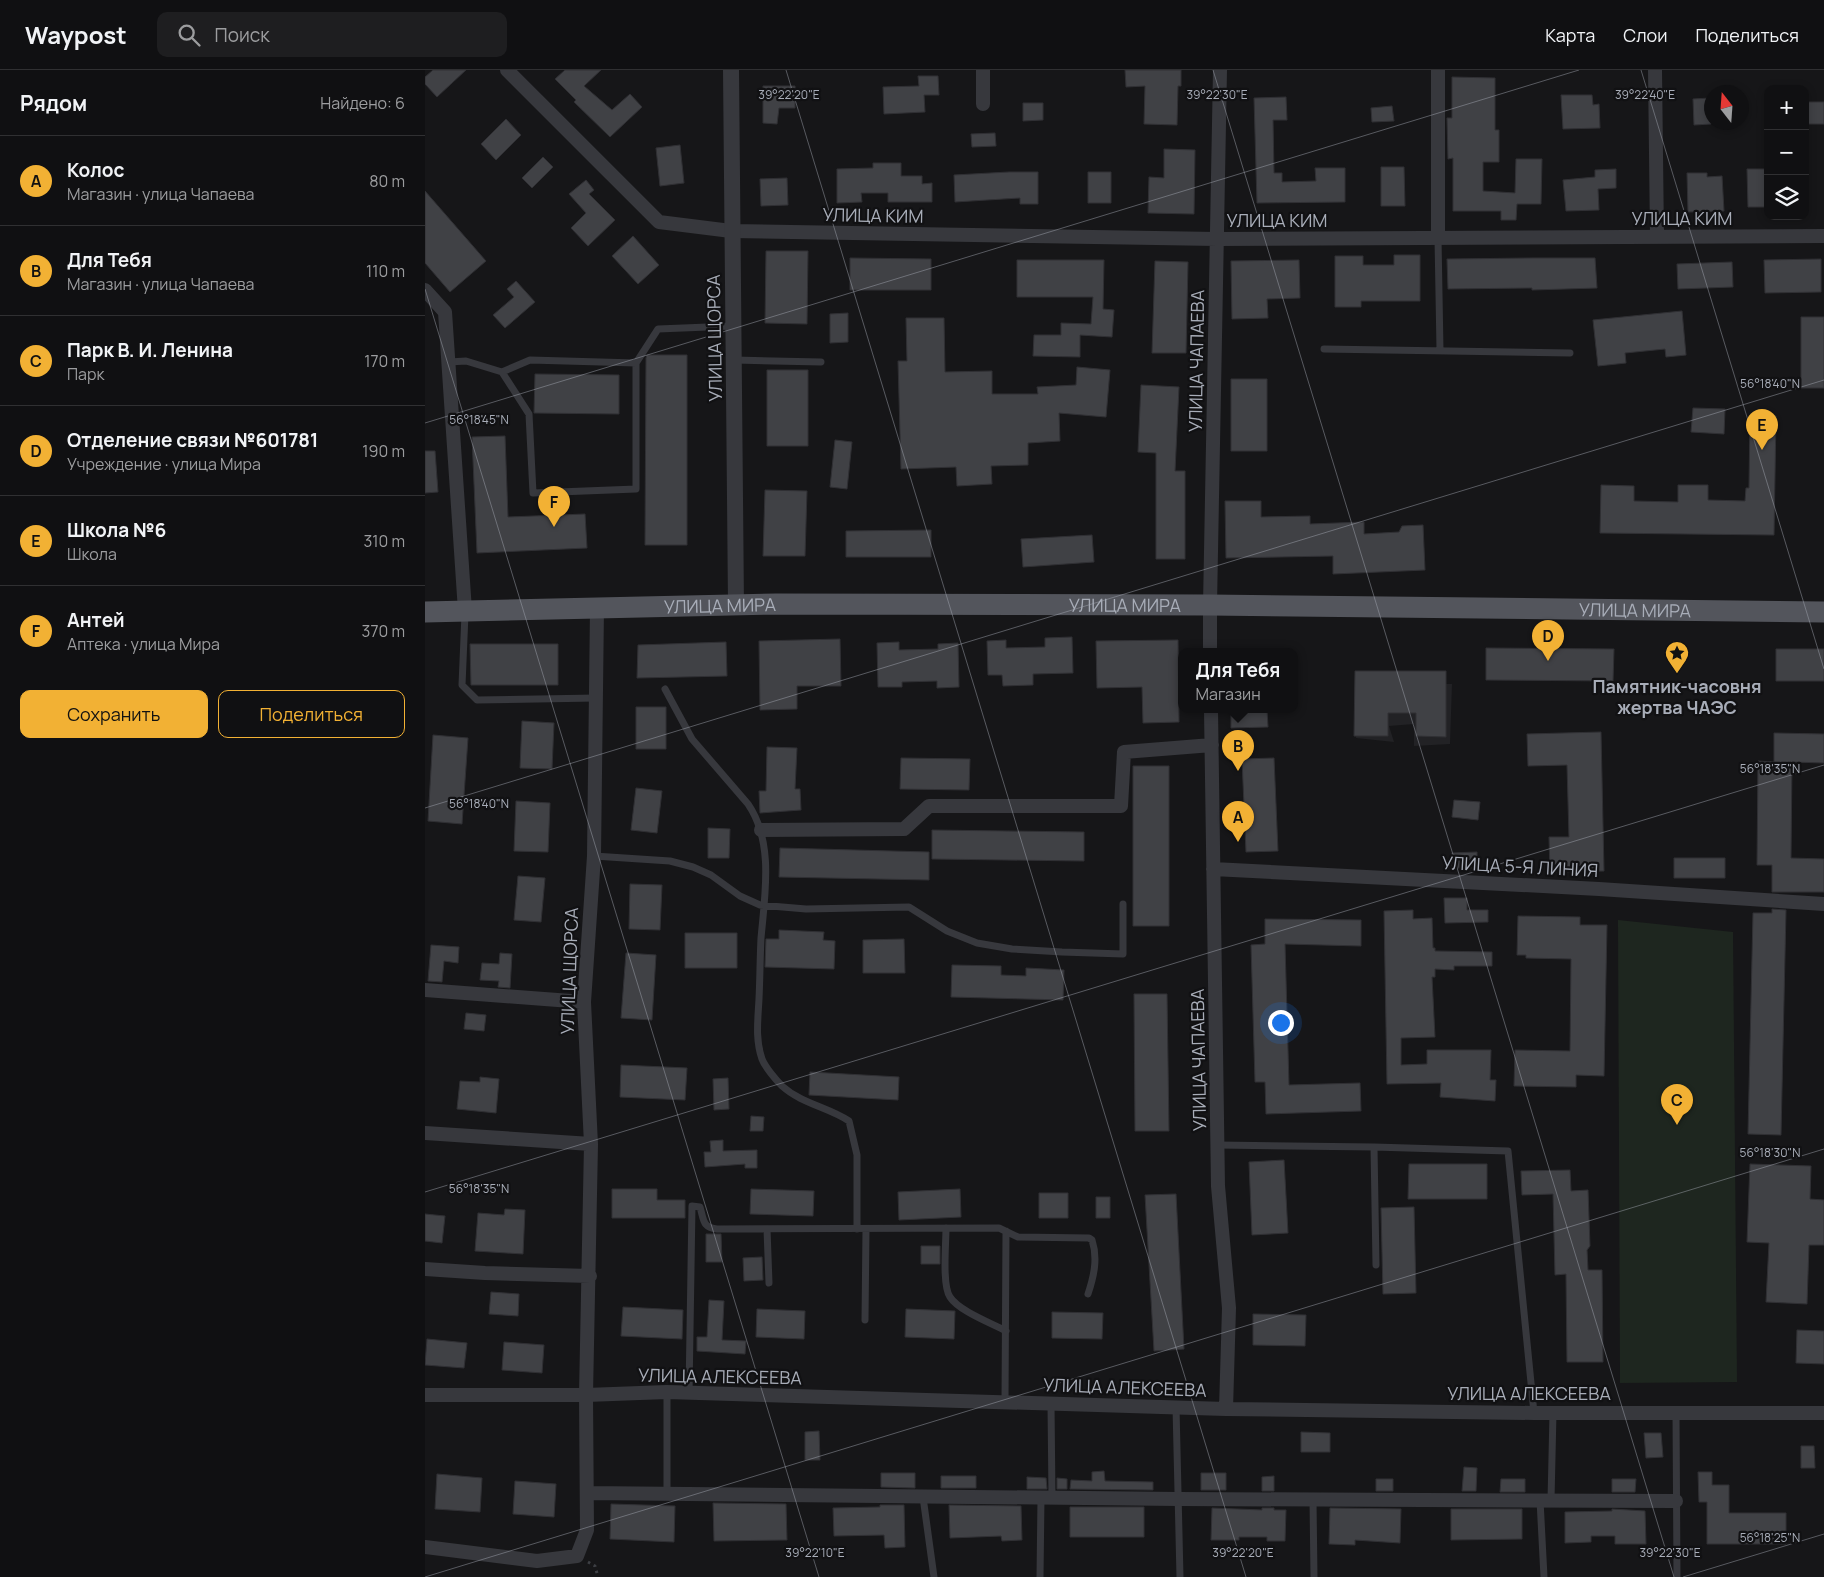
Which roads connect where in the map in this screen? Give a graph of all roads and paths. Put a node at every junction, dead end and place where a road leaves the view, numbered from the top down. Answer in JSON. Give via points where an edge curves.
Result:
{"nodes":[{"id":1,"x":507,"y":70,"type":"edge"},
{"id":2,"x":731,"y":70,"type":"edge"},
{"id":3,"x":983,"y":70,"type":"edge"},
{"id":4,"x":1220,"y":70,"type":"edge"},
{"id":5,"x":1438,"y":70,"type":"edge"},
{"id":6,"x":1655,"y":70,"type":"edge"},
{"id":7,"x":983,"y":104,"type":"dead end"},
{"id":8,"x":731,"y":232,"type":"junction"},
{"id":9,"x":1824,"y":236,"type":"edge"},
{"id":10,"x":1657,"y":237,"type":"junction"},
{"id":11,"x":1438,"y":238,"type":"junction"},
{"id":12,"x":1217,"y":239,"type":"junction"},
{"id":13,"x":425,"y":290,"type":"edge"},
{"id":14,"x":734,"y":326,"type":"junction"},
{"id":15,"x":1324,"y":348,"type":"dead end"},
{"id":16,"x":1440,"y":350,"type":"junction"},
{"id":17,"x":1570,"y":353,"type":"dead end"},
{"id":18,"x":735,"y":360,"type":"junction"},
{"id":19,"x":449,"y":362,"type":"junction"},
{"id":20,"x":821,"y":362,"type":"dead end"},
{"id":21,"x":636,"y":363,"type":"junction"},
{"id":22,"x":502,"y":372,"type":"junction"},
{"id":23,"x":736,"y":605,"type":"junction"},
{"id":24,"x":1210,"y":605,"type":"junction"},
{"id":25,"x":597,"y":608,"type":"junction"},
{"id":26,"x":465,"y":611,"type":"junction"},
{"id":27,"x":425,"y":612,"type":"edge"},
{"id":28,"x":1824,"y":612,"type":"edge"},
{"id":29,"x":1210,"y":648,"type":"edge"},
{"id":30,"x":665,"y":689,"type":"dead end"},
{"id":31,"x":596,"y":698,"type":"junction"},
{"id":32,"x":1211,"y":713,"type":"edge"},
{"id":33,"x":1212,"y":745,"type":"junction"},
{"id":34,"x":761,"y":830,"type":"junction"},
{"id":35,"x":594,"y":856,"type":"junction"},
{"id":36,"x":1213,"y":869,"type":"junction"},
{"id":37,"x":1123,"y":904,"type":"dead end"},
{"id":38,"x":1824,"y":904,"type":"edge"},
{"id":39,"x":765,"y":906,"type":"junction"},
{"id":40,"x":425,"y":990,"type":"edge"},
{"id":41,"x":584,"y":1002,"type":"junction"},
{"id":42,"x":425,"y":1133,"type":"edge"},
{"id":43,"x":591,"y":1144,"type":"junction"},
{"id":44,"x":1218,"y":1145,"type":"junction"},
{"id":45,"x":1374,"y":1147,"type":"junction"},
{"id":46,"x":946,"y":1228,"type":"junction"},
{"id":47,"x":767,"y":1229,"type":"junction"},
{"id":48,"x":857,"y":1229,"type":"junction"},
{"id":49,"x":866,"y":1229,"type":"junction"},
{"id":50,"x":1006,"y":1231,"type":"junction"},
{"id":51,"x":1376,"y":1265,"type":"dead end"},
{"id":52,"x":425,"y":1269,"type":"edge"},
{"id":53,"x":590,"y":1276,"type":"junction"},
{"id":54,"x":769,"y":1283,"type":"dead end"},
{"id":55,"x":1087,"y":1294,"type":"dead end"},
{"id":56,"x":865,"y":1320,"type":"dead end"},
{"id":57,"x":1006,"y":1331,"type":"junction"},
{"id":58,"x":667,"y":1392,"type":"junction"},
{"id":59,"x":689,"y":1393,"type":"junction"},
{"id":60,"x":425,"y":1395,"type":"edge"},
{"id":61,"x":586,"y":1395,"type":"junction"},
{"id":62,"x":1005,"y":1402,"type":"junction"},
{"id":63,"x":1051,"y":1404,"type":"junction"},
{"id":64,"x":1176,"y":1407,"type":"junction"},
{"id":65,"x":1226,"y":1409,"type":"junction"},
{"id":66,"x":1534,"y":1412,"type":"junction"},
{"id":67,"x":1553,"y":1412,"type":"junction"},
{"id":68,"x":1676,"y":1413,"type":"junction"},
{"id":69,"x":1824,"y":1413,"type":"edge"},
{"id":70,"x":587,"y":1493,"type":"junction"},
{"id":71,"x":667,"y":1493,"type":"junction"},
{"id":72,"x":923,"y":1497,"type":"junction"},
{"id":73,"x":1047,"y":1498,"type":"junction"},
{"id":74,"x":1178,"y":1499,"type":"junction"},
{"id":75,"x":1313,"y":1500,"type":"junction"},
{"id":76,"x":1546,"y":1500,"type":"junction"},
{"id":77,"x":1676,"y":1501,"type":"junction"},
{"id":78,"x":425,"y":1547,"type":"edge"},
{"id":79,"x":934,"y":1577,"type":"edge"},
{"id":80,"x":1040,"y":1577,"type":"edge"},
{"id":81,"x":1180,"y":1577,"type":"edge"},
{"id":82,"x":1314,"y":1577,"type":"edge"},
{"id":83,"x":1544,"y":1577,"type":"edge"},
{"id":84,"x":1677,"y":1577,"type":"edge"}],
"edges":[{"from":1,"to":8,"type":"street","name":"УЛИЦА КИМ","via":[[659,222]]},
{"from":2,"to":8,"type":"street","name":"УЛИЦА ЩОРСА"},
{"from":3,"to":7,"type":"street"},
{"from":4,"to":12,"type":"street","name":"УЛИЦА ЧАПАЕВА"},
{"from":5,"to":11,"type":"street"},
{"from":6,"to":10,"type":"street"},
{"from":8,"to":12,"type":"street","name":"УЛИЦА КИМ"},
{"from":8,"to":14,"type":"street","name":"УЛИЦА ЩОРСА"},
{"from":9,"to":10,"type":"street","name":"УЛИЦА КИМ"},
{"from":10,"to":11,"type":"street","name":"УЛИЦА КИМ"},
{"from":11,"to":12,"type":"street","name":"УЛИЦА КИМ"},
{"from":11,"to":16,"type":"lane"},
{"from":12,"to":24,"type":"street","name":"УЛИЦА ЧАПАЕВА"},
{"from":13,"to":19,"type":"street","via":[[445,312]]},
{"from":14,"to":18,"type":"street","name":"УЛИЦА ЩОРСА"},
{"from":14,"to":21,"type":"lane","via":[[658,329]]},
{"from":15,"to":16,"type":"lane"},
{"from":16,"to":17,"type":"lane"},
{"from":18,"to":20,"type":"lane"},
{"from":18,"to":23,"type":"street","name":"УЛИЦА ЩОРСА"},
{"from":19,"to":22,"type":"lane","via":[[466,361]]},
{"from":19,"to":26,"type":"street"},
{"from":21,"to":22,"type":"lane","via":[[530,360]]},
{"from":21,"to":22,"type":"lane","via":[[636,490],[533,493],[529,414]]},
{"from":23,"to":24,"type":"main road","name":"УЛИЦА МИРА"},
{"from":23,"to":25,"type":"main road","name":"УЛИЦА МИРА"},
{"from":24,"to":28,"type":"main road","name":"УЛИЦА МИРА"},
{"from":24,"to":29,"type":"street","name":"УЛИЦА ЧАПАЕВА"},
{"from":25,"to":26,"type":"main road","name":"УЛИЦА МИРА"},
{"from":25,"to":31,"type":"street","name":"УЛИЦА ЩОРСА"},
{"from":26,"to":27,"type":"main road","name":"УЛИЦА МИРА"},
{"from":26,"to":31,"type":"lane","via":[[462,685],[477,700]]},
{"from":30,"to":34,"type":"lane","via":[[692,740],[748,804]]},
{"from":31,"to":35,"type":"street","name":"УЛИЦА ЩОРСА"},
{"from":32,"to":33,"type":"street","name":"УЛИЦА ЧАПАЕВА"},
{"from":33,"to":34,"type":"street","via":[[1124,752],[1121,806],[929,806],[904,829]]},
{"from":33,"to":36,"type":"street","name":"УЛИЦА ЧАПАЕВА"},
{"from":34,"to":39,"type":"lane","via":[[765,850]]},
{"from":35,"to":39,"type":"lane","via":[[663,860],[693,867],[711,875],[740,896]]},
{"from":35,"to":41,"type":"street","name":"УЛИЦА ЩОРСА"},
{"from":36,"to":38,"type":"street","name":"УЛИЦА 5-Я ЛИНИЯ"},
{"from":36,"to":44,"type":"street","name":"УЛИЦА ЧАПАЕВА"},
{"from":37,"to":39,"type":"lane","via":[[1123,954],[1012,949],[977,943],[947,932],[909,907],[806,909]]},
{"from":39,"to":48,"type":"lane","via":[[756,1025],[761,1057],[782,1086],[805,1101],[849,1121],[857,1155]]},
{"from":40,"to":41,"type":"street"},
{"from":41,"to":43,"type":"street","name":"УЛИЦА ЩОРСА"},
{"from":42,"to":43,"type":"street"},
{"from":43,"to":53,"type":"street","name":"УЛИЦА ЩОРСА"},
{"from":44,"to":45,"type":"lane"},
{"from":44,"to":65,"type":"street","name":"УЛИЦА ЧАПАЕВА","via":[[1218,1186],[1229,1308]]},
{"from":45,"to":51,"type":"lane"},
{"from":45,"to":66,"type":"lane","via":[[1508,1151]]},
{"from":46,"to":49,"type":"lane"},
{"from":46,"to":50,"type":"lane","via":[[999,1228]]},
{"from":46,"to":57,"type":"lane","via":[[947,1288],[951,1298],[961,1308]]},
{"from":47,"to":48,"type":"lane"},
{"from":47,"to":54,"type":"lane"},
{"from":47,"to":59,"type":"lane","via":[[708,1228],[700,1207],[693,1206]]},
{"from":48,"to":49,"type":"lane"},
{"from":49,"to":56,"type":"lane"},
{"from":50,"to":55,"type":"lane","via":[[1018,1237],[1092,1240],[1096,1249],[1095,1266]]},
{"from":50,"to":57,"type":"lane"},
{"from":52,"to":53,"type":"street"},
{"from":53,"to":61,"type":"street","name":"УЛИЦА ЩОРСА"},
{"from":57,"to":62,"type":"lane"},
{"from":58,"to":59,"type":"street","name":"УЛИЦА АЛЕКСЕЕВА"},
{"from":58,"to":61,"type":"street","name":"УЛИЦА АЛЕКСЕЕВА"},
{"from":58,"to":71,"type":"lane"},
{"from":59,"to":62,"type":"street","name":"УЛИЦА АЛЕКСЕЕВА"},
{"from":60,"to":61,"type":"street","name":"УЛИЦА АЛЕКСЕЕВА"},
{"from":61,"to":70,"type":"street","name":"УЛИЦА ЩОРСА"},
{"from":62,"to":63,"type":"street","name":"УЛИЦА АЛЕКСЕЕВА"},
{"from":63,"to":64,"type":"street","name":"УЛИЦА АЛЕКСЕЕВА"},
{"from":63,"to":73,"type":"lane"},
{"from":64,"to":65,"type":"street","name":"УЛИЦА АЛЕКСЕЕВА"},
{"from":64,"to":74,"type":"lane"},
{"from":65,"to":66,"type":"street","name":"УЛИЦА АЛЕКСЕЕВА"},
{"from":66,"to":67,"type":"street","name":"УЛИЦА АЛЕКСЕЕВА"},
{"from":67,"to":68,"type":"street","name":"УЛИЦА АЛЕКСЕЕВА"},
{"from":67,"to":76,"type":"lane"},
{"from":68,"to":69,"type":"street","name":"УЛИЦА АЛЕКСЕЕВА"},
{"from":68,"to":77,"type":"lane"},
{"from":70,"to":71,"type":"street"},
{"from":70,"to":78,"type":"street","name":"УЛИЦА ЩОРСА","via":[[587,1530],[577,1556],[537,1561]]},
{"from":71,"to":72,"type":"street"},
{"from":72,"to":73,"type":"street"},
{"from":72,"to":79,"type":"lane"},
{"from":73,"to":74,"type":"street"},
{"from":73,"to":80,"type":"lane"},
{"from":74,"to":75,"type":"street"},
{"from":74,"to":81,"type":"lane"},
{"from":75,"to":76,"type":"street"},
{"from":75,"to":82,"type":"lane"},
{"from":76,"to":77,"type":"street"},
{"from":76,"to":83,"type":"lane"},
{"from":77,"to":84,"type":"lane"}]}
